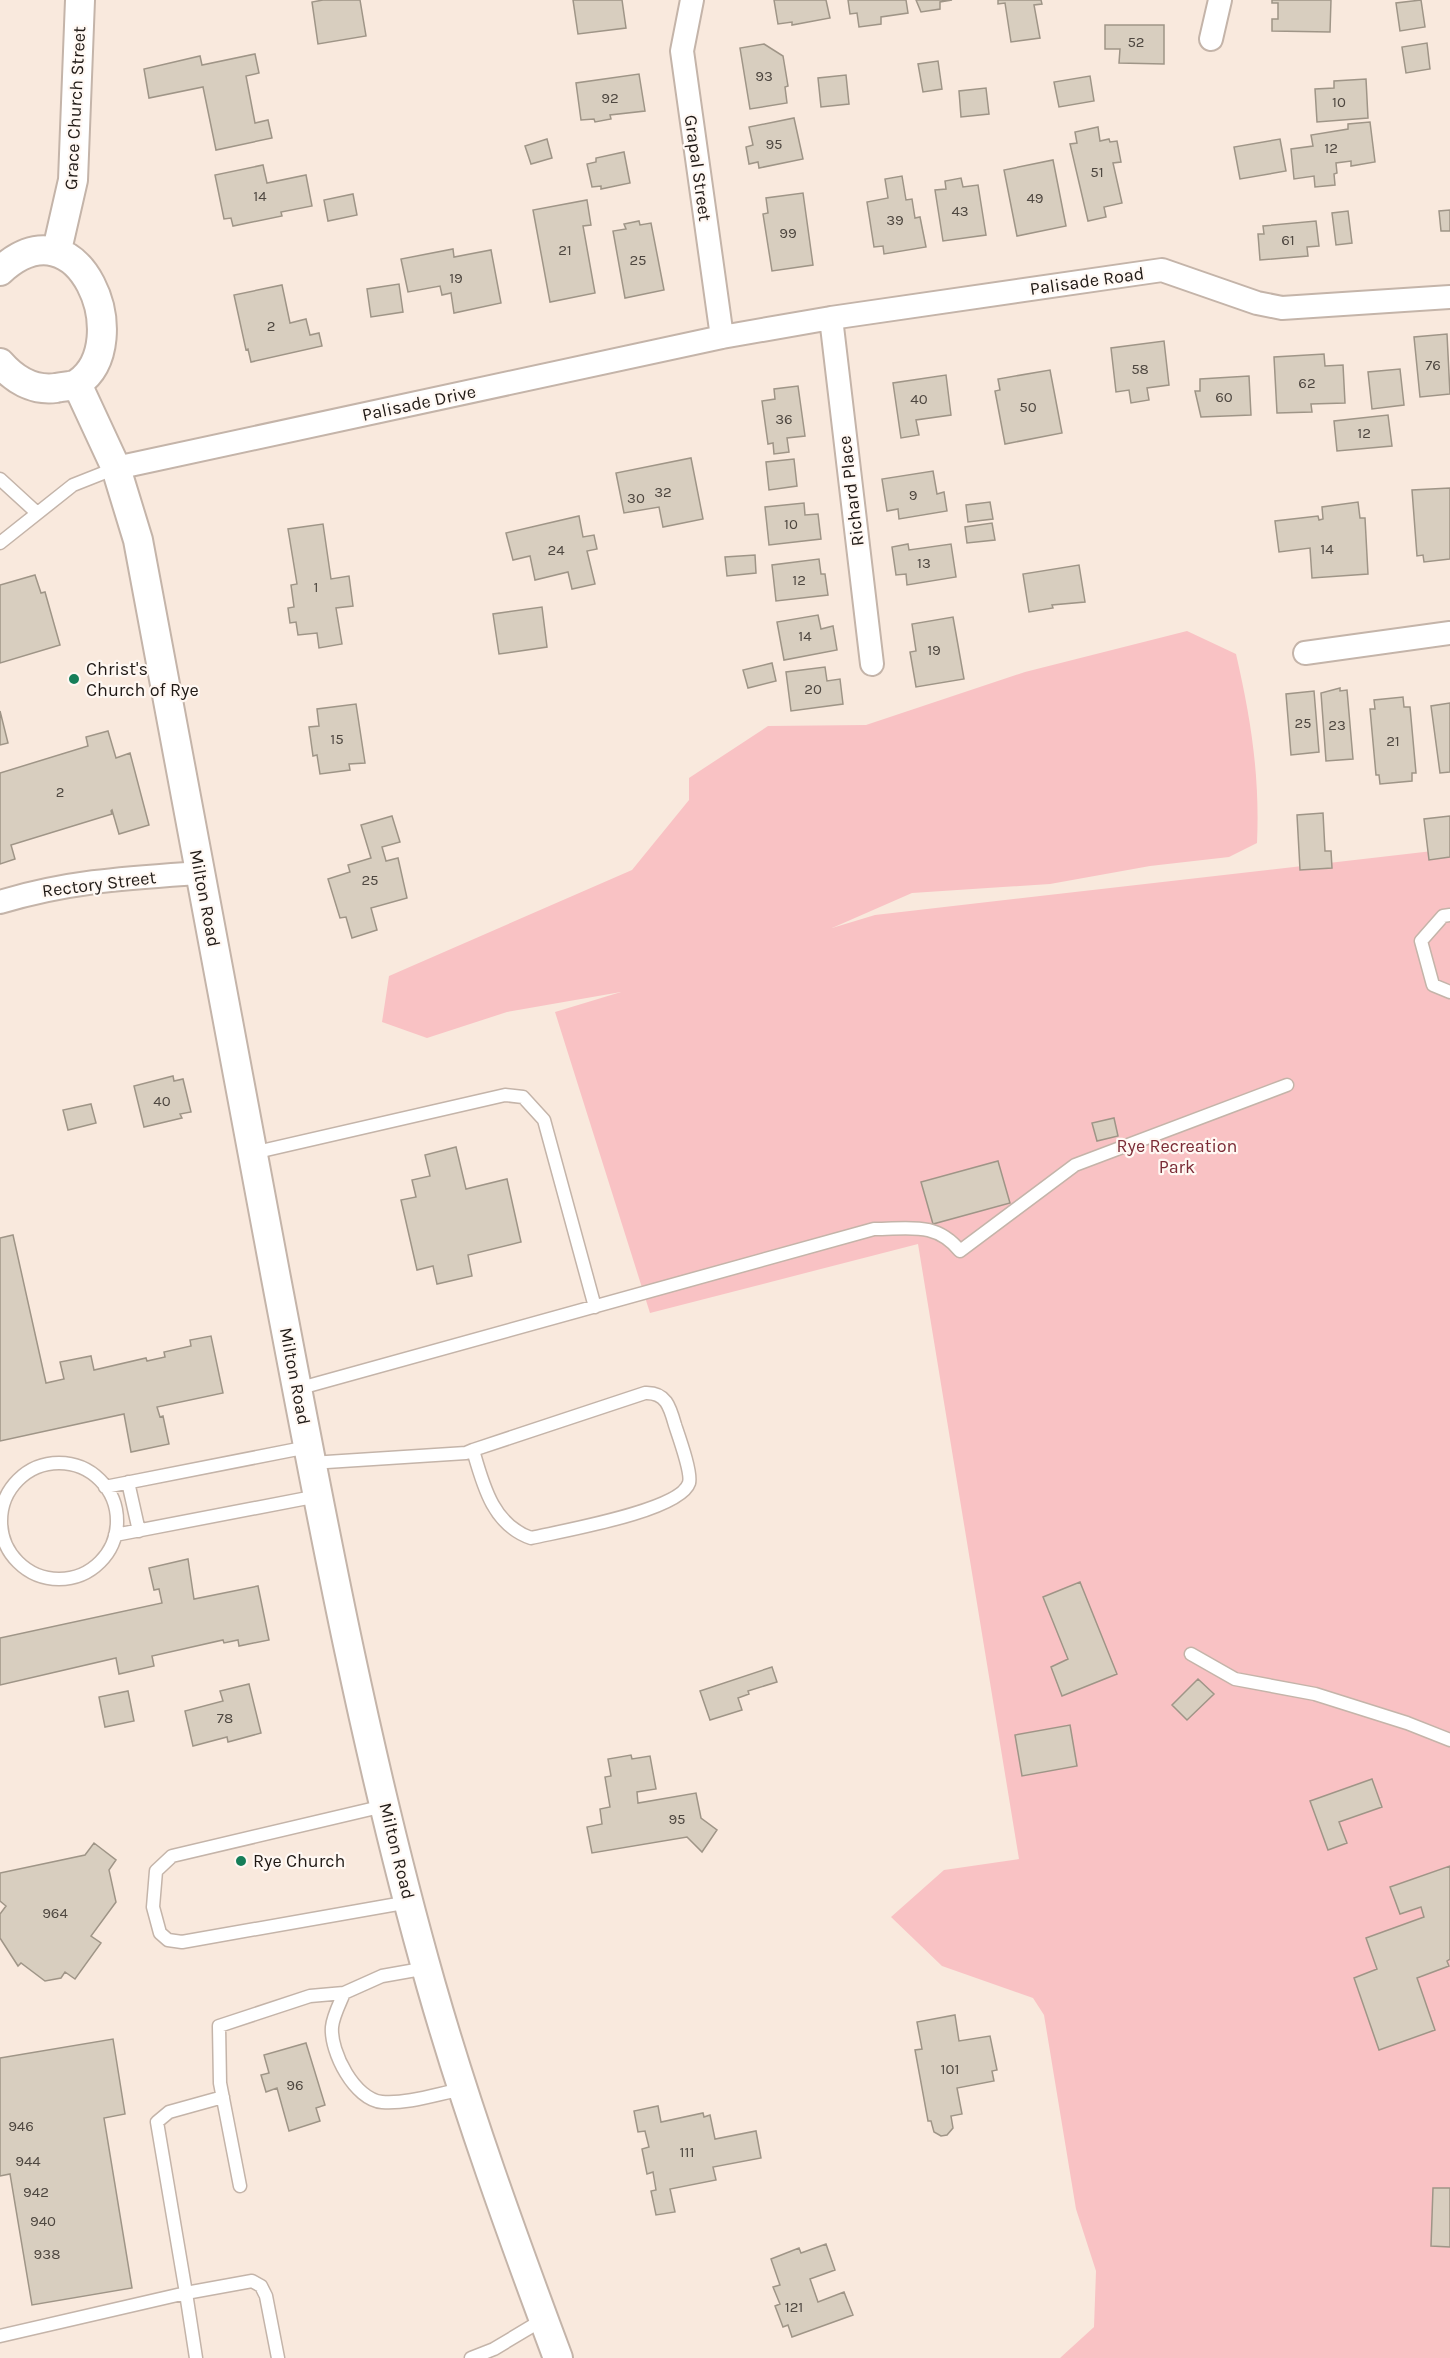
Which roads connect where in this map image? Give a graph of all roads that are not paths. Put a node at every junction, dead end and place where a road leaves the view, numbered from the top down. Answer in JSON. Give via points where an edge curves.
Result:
{"nodes":[{"id":1,"x":80,"y":0,"type":"edge"},
{"id":2,"x":692,"y":0,"type":"edge"},
{"id":3,"x":1220,"y":0,"type":"edge"},
{"id":4,"x":1211,"y":39,"type":"dead end"},
{"id":5,"x":57,"y":250,"type":"junction"},
{"id":6,"x":0,"y":271,"type":"edge"},
{"id":7,"x":1450,"y":297,"type":"edge"},
{"id":8,"x":831,"y":318,"type":"junction"},
{"id":9,"x":722,"y":337,"type":"junction"},
{"id":10,"x":0,"y":363,"type":"edge"},
{"id":11,"x":77,"y":384,"type":"junction"},
{"id":12,"x":116,"y":468,"type":"junction"},
{"id":13,"x":0,"y":479,"type":"edge"},
{"id":14,"x":36,"y":512,"type":"junction"},
{"id":15,"x":0,"y":543,"type":"edge"},
{"id":16,"x":1450,"y":633,"type":"edge"},
{"id":17,"x":1305,"y":653,"type":"dead end"},
{"id":18,"x":872,"y":664,"type":"dead end"},
{"id":19,"x":200,"y":873,"type":"junction"},
{"id":20,"x":0,"y":902,"type":"edge"},
{"id":21,"x":1450,"y":915,"type":"edge"},
{"id":22,"x":1450,"y":992,"type":"edge"},
{"id":23,"x":1287,"y":1085,"type":"dead end"},
{"id":24,"x":252,"y":1153,"type":"junction"},
{"id":25,"x":595,"y":1306,"type":"junction"},
{"id":26,"x":297,"y":1389,"type":"junction"},
{"id":27,"x":473,"y":1450,"type":"junction"},
{"id":28,"x":310,"y":1455,"type":"junction"},
{"id":29,"x":128,"y":1482,"type":"junction"},
{"id":30,"x":105,"y":1487,"type":"junction"},
{"id":31,"x":318,"y":1496,"type":"junction"},
{"id":32,"x":139,"y":1531,"type":"junction"},
{"id":33,"x":115,"y":1535,"type":"junction"},
{"id":34,"x":1191,"y":1654,"type":"dead end"},
{"id":35,"x":1450,"y":1740,"type":"edge"},
{"id":36,"x":385,"y":1805,"type":"junction"},
{"id":37,"x":410,"y":1902,"type":"junction"},
{"id":38,"x":427,"y":1968,"type":"junction"},
{"id":39,"x":344,"y":1993,"type":"junction"},
{"id":40,"x":463,"y":2089,"type":"junction"},
{"id":41,"x":223,"y":2097,"type":"junction"},
{"id":42,"x":240,"y":2186,"type":"dead end"},
{"id":43,"x":186,"y":2294,"type":"junction"},
{"id":44,"x":544,"y":2319,"type":"junction"},
{"id":45,"x":0,"y":2336,"type":"edge"},
{"id":46,"x":196,"y":2358,"type":"edge"},
{"id":47,"x":278,"y":2358,"type":"edge"},
{"id":48,"x":471,"y":2358,"type":"edge"},
{"id":49,"x":558,"y":2358,"type":"edge"}],
"edges":[{"from":1,"to":5,"type":"street","name":"Grace Church Street","via":[[74,180]]},
{"from":2,"to":9,"type":"street","name":"Grapal Street","via":[[682,51]]},
{"from":3,"to":4,"type":"street"},
{"from":5,"to":6,"type":"street","via":[[35,250],[12,260]]},
{"from":5,"to":11,"type":"street","via":[[88,276],[100,319],[101,346],[92,368]]},
{"from":7,"to":8,"type":"street","name":"Palisade Road","via":[[1282,308],[1162,270]]},
{"from":8,"to":9,"type":"street","name":"Palisade Road"},
{"from":8,"to":18,"type":"street","name":"Richard Place"},
{"from":9,"to":12,"type":"street","name":"Palisade Drive"},
{"from":10,"to":11,"type":"street","via":[[11,375],[30,385],[48,389]]},
{"from":11,"to":12,"type":"street","name":"Milton Road"},
{"from":12,"to":14,"type":"lane","via":[[73,485]]},
{"from":12,"to":19,"type":"street","name":"Milton Road","via":[[138,540]]},
{"from":13,"to":14,"type":"lane"},
{"from":14,"to":15,"type":"lane"},
{"from":16,"to":17,"type":"street"},
{"from":19,"to":20,"type":"street","name":"Rectory Street","via":[[94,881],[47,888]]},
{"from":19,"to":24,"type":"street","name":"Milton Road"},
{"from":21,"to":22,"type":"lane","via":[[1443,916],[1421,941],[1433,985]]},
{"from":23,"to":25,"type":"lane","via":[[1075,1165],[960,1251],[949,1237],[928,1228],[874,1229]]},
{"from":24,"to":25,"type":"lane","via":[[505,1095],[523,1097],[543,1120]]},
{"from":24,"to":26,"type":"street","name":"Milton Road"},
{"from":25,"to":26,"type":"lane"},
{"from":26,"to":28,"type":"street","name":"Milton Road"},
{"from":27,"to":27,"type":"lane","via":[[656,1392],[665,1398],[672,1412],[690,1480],[684,1493],[631,1515],[531,1538],[505,1523],[486,1493]]},
{"from":27,"to":28,"type":"lane"},
{"from":28,"to":29,"type":"lane"},
{"from":28,"to":31,"type":"street","name":"Milton Road"},
{"from":29,"to":30,"type":"lane"},
{"from":29,"to":32,"type":"lane"},
{"from":30,"to":33,"type":"lane","via":[[116,1508]]},
{"from":30,"to":33,"type":"lane","via":[[79,1466],[40,1466],[10,1490],[2,1508],[2,1528],[6,1546],[17,1562],[50,1579],[69,1579],[87,1572],[102,1561]]},
{"from":31,"to":32,"type":"lane"},
{"from":31,"to":36,"type":"street","name":"Milton Road"},
{"from":32,"to":33,"type":"lane"},
{"from":34,"to":35,"type":"lane","via":[[1235,1679],[1315,1694]]},
{"from":36,"to":37,"type":"street","name":"Milton Road"},
{"from":36,"to":37,"type":"lane","via":[[172,1856],[156,1871],[153,1907],[160,1933],[168,1940],[182,1942]]},
{"from":37,"to":38,"type":"street","name":"Milton Road"},
{"from":38,"to":39,"type":"lane","via":[[382,1976]]},
{"from":38,"to":40,"type":"street","name":"Milton Road"},
{"from":39,"to":40,"type":"lane","via":[[332,2027],[335,2054],[360,2092],[380,2102]]},
{"from":39,"to":41,"type":"lane","via":[[310,1996],[219,2026]]},
{"from":40,"to":44,"type":"street","name":"Milton Road"},
{"from":41,"to":42,"type":"lane"},
{"from":41,"to":43,"type":"lane","via":[[169,2112],[157,2122]]},
{"from":43,"to":45,"type":"lane"},
{"from":43,"to":46,"type":"lane"},
{"from":43,"to":47,"type":"lane","via":[[252,2281],[261,2286]]},
{"from":44,"to":48,"type":"lane"},
{"from":44,"to":49,"type":"street","name":"Milton Road"}]}
